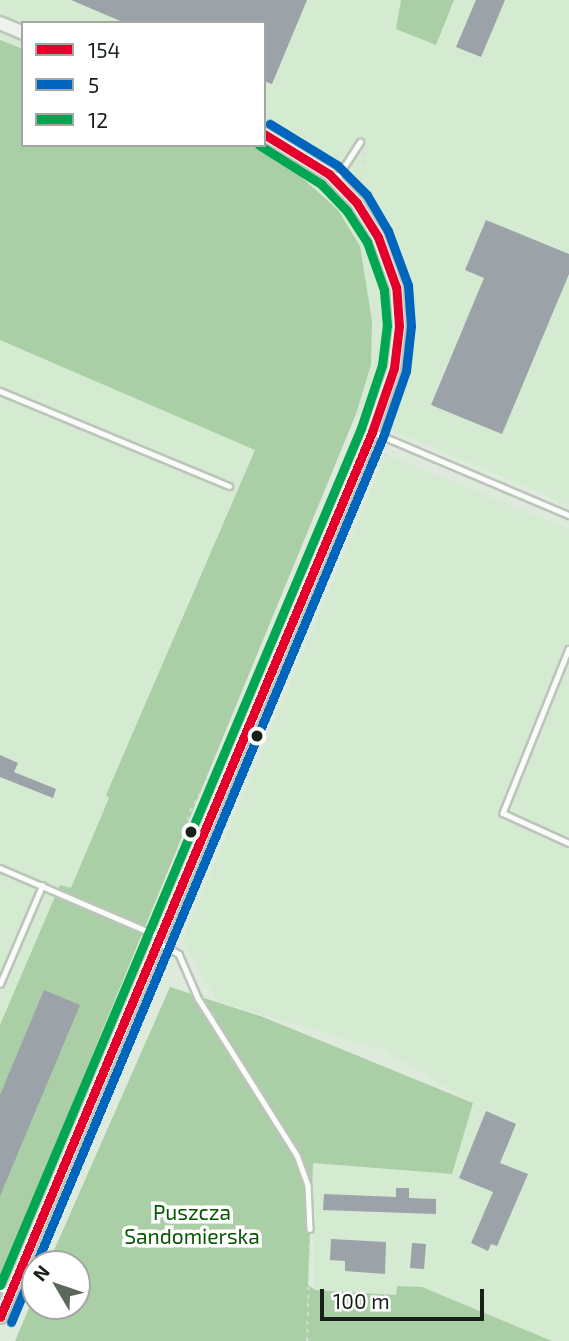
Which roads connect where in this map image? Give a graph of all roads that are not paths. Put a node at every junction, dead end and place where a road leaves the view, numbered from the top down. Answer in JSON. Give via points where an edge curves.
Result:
{"nodes":[{"id":1,"x":0,"y":23,"type":"edge"},
{"id":2,"x":21,"y":32,"type":"edge"},
{"id":3,"x":266,"y":135,"type":"edge"},
{"id":4,"x":359,"y":145,"type":"road end"},
{"id":5,"x":335,"y":180,"type":"junction"},
{"id":6,"x":0,"y":391,"type":"edge"},
{"id":7,"x":372,"y":432,"type":"junction"},
{"id":8,"x":229,"y":486,"type":"dead end"},
{"id":9,"x":569,"y":514,"type":"edge"},
{"id":10,"x":569,"y":649,"type":"edge"},
{"id":11,"x":569,"y":843,"type":"edge"},
{"id":12,"x":0,"y":868,"type":"edge"},
{"id":13,"x":42,"y":886,"type":"junction"},
{"id":14,"x":158,"y":939,"type":"junction"},
{"id":15,"x":0,"y":984,"type":"edge"},
{"id":16,"x":310,"y":1228,"type":"road end"},
{"id":17,"x":5,"y":1290,"type":"edge"},
{"id":18,"x":0,"y":1317,"type":"edge"}],
"edges":[{"from":1,"to":2,"type":"street"},
{"from":3,"to":5,"type":"street","via":[[311,160]]},
{"from":4,"to":5,"type":"lane"},
{"from":5,"to":7,"type":"street","via":[[373,228],[396,287],[399,326],[394,369]]},
{"from":6,"to":8,"type":"lane"},
{"from":7,"to":9,"type":"lane"},
{"from":7,"to":14,"type":"street"},
{"from":10,"to":11,"type":"lane","via":[[503,813]]},
{"from":12,"to":13,"type":"lane"},
{"from":13,"to":14,"type":"lane"},
{"from":13,"to":15,"type":"lane"},
{"from":14,"to":16,"type":"lane","via":[[179,954],[198,998],[297,1155],[308,1185]]},
{"from":14,"to":17,"type":"street"},
{"from":17,"to":18,"type":"street"}]}
